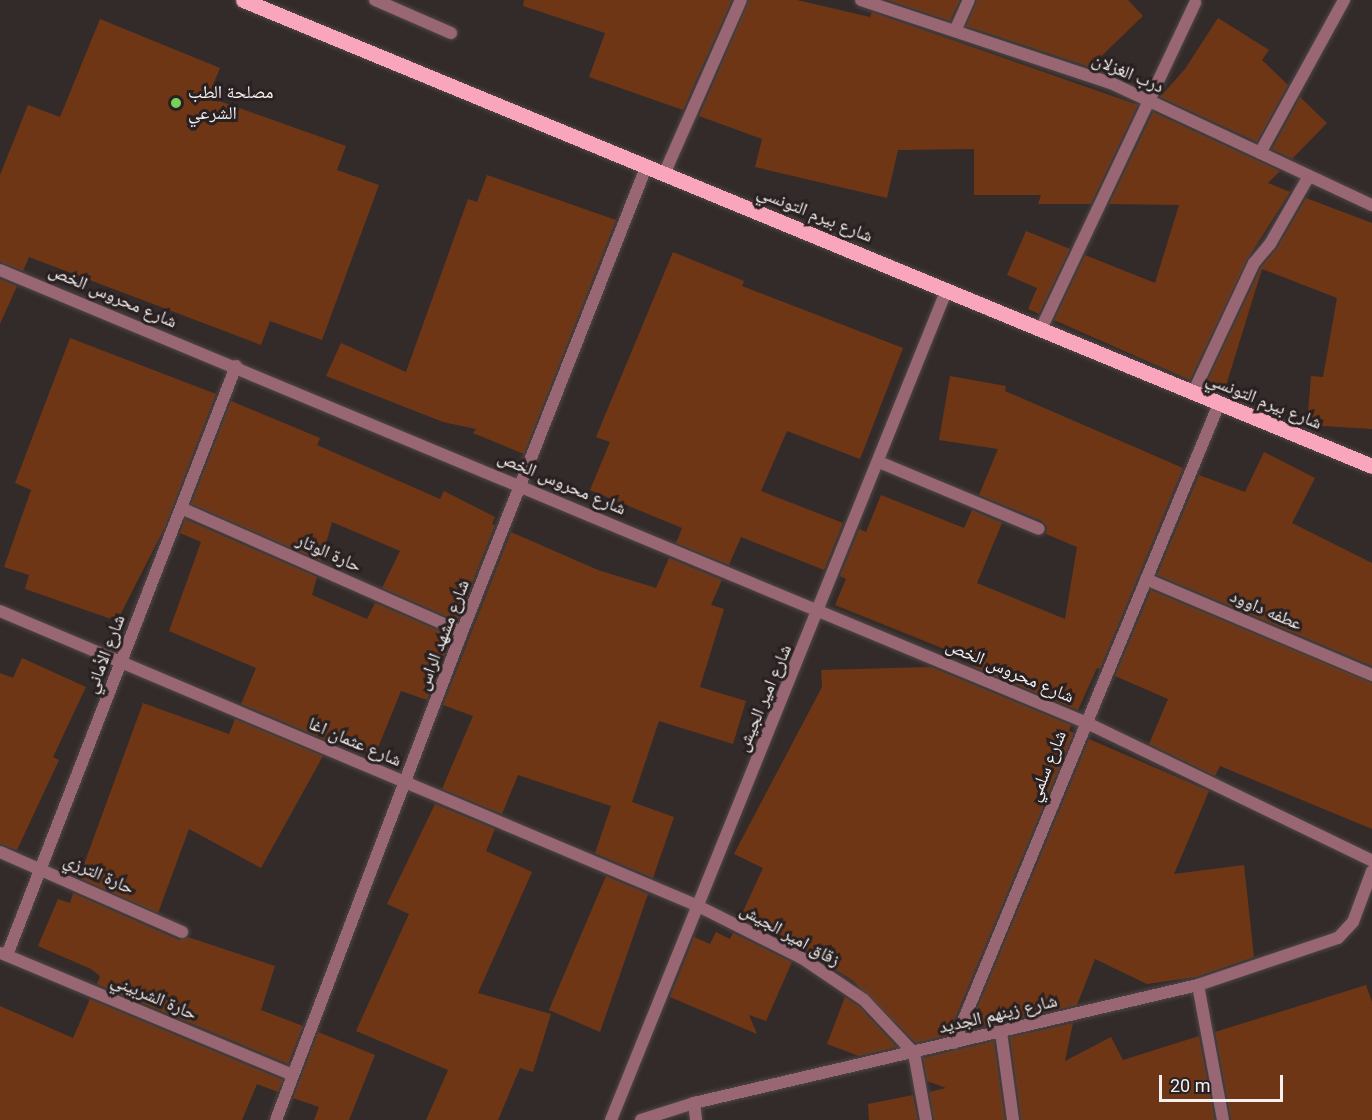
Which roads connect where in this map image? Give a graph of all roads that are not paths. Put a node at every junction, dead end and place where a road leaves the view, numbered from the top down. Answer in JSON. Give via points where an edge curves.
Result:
{"nodes":[{"id":1,"x":243,"y":0,"type":"edge"},
{"id":2,"x":375,"y":0,"type":"edge"},
{"id":3,"x":741,"y":0,"type":"edge"},
{"id":4,"x":861,"y":0,"type":"edge"},
{"id":5,"x":969,"y":0,"type":"edge"},
{"id":6,"x":1344,"y":0,"type":"edge"},
{"id":7,"x":1195,"y":3,"type":"dead end"},
{"id":8,"x":955,"y":31,"type":"junction"},
{"id":9,"x":451,"y":33,"type":"dead end"},
{"id":10,"x":1149,"y":101,"type":"junction"},
{"id":11,"x":1260,"y":153,"type":"junction"},
{"id":12,"x":647,"y":165,"type":"junction"},
{"id":13,"x":665,"y":172,"type":"junction"},
{"id":14,"x":1309,"y":176,"type":"junction"},
{"id":15,"x":1372,"y":205,"type":"edge"},
{"id":16,"x":0,"y":270,"type":"edge"},
{"id":17,"x":947,"y":289,"type":"junction"},
{"id":18,"x":1041,"y":329,"type":"junction"},
{"id":19,"x":236,"y":366,"type":"junction"},
{"id":20,"x":1193,"y":393,"type":"junction"},
{"id":21,"x":1219,"y":404,"type":"junction"},
{"id":22,"x":879,"y":462,"type":"junction"},
{"id":23,"x":1372,"y":466,"type":"edge"},
{"id":24,"x":522,"y":486,"type":"junction"},
{"id":25,"x":181,"y":508,"type":"junction"},
{"id":26,"x":1039,"y":529,"type":"dead end"},
{"id":27,"x":1146,"y":579,"type":"junction"},
{"id":28,"x":0,"y":611,"type":"edge"},
{"id":29,"x":820,"y":611,"type":"junction"},
{"id":30,"x":462,"y":632,"type":"junction"},
{"id":31,"x":121,"y":662,"type":"junction"},
{"id":32,"x":1372,"y":675,"type":"edge"},
{"id":33,"x":1084,"y":722,"type":"junction"},
{"id":34,"x":406,"y":783,"type":"junction"},
{"id":35,"x":0,"y":852,"type":"edge"},
{"id":36,"x":1372,"y":861,"type":"edge"},
{"id":37,"x":41,"y":868,"type":"junction"},
{"id":38,"x":1372,"y":871,"type":"edge"},
{"id":39,"x":696,"y":905,"type":"junction"},
{"id":40,"x":182,"y":932,"type":"dead end"},
{"id":41,"x":4,"y":954,"type":"edge"},
{"id":42,"x":1198,"y":985,"type":"junction"},
{"id":43,"x":1001,"y":1032,"type":"junction"},
{"id":44,"x":954,"y":1043,"type":"junction"},
{"id":45,"x":914,"y":1053,"type":"junction"},
{"id":46,"x":293,"y":1075,"type":"junction"},
{"id":47,"x":694,"y":1103,"type":"junction"},
{"id":48,"x":276,"y":1120,"type":"edge"},
{"id":49,"x":611,"y":1120,"type":"edge"},
{"id":50,"x":641,"y":1120,"type":"edge"},
{"id":51,"x":696,"y":1120,"type":"edge"},
{"id":52,"x":926,"y":1120,"type":"edge"},
{"id":53,"x":1013,"y":1120,"type":"edge"},
{"id":54,"x":1223,"y":1120,"type":"edge"}],
"edges":[{"from":1,"to":12,"type":"main road","name":"شارع بيرم التونسي"},
{"from":2,"to":9,"type":"street"},
{"from":3,"to":13,"type":"street"},
{"from":4,"to":8,"type":"street","name":"درب الغزلان"},
{"from":5,"to":8,"type":"street"},
{"from":6,"to":11,"type":"street"},
{"from":7,"to":10,"type":"street"},
{"from":8,"to":10,"type":"street","name":"درب الغزلان","via":[[1111,83]]},
{"from":10,"to":11,"type":"street","name":"درب الغزلان"},
{"from":10,"to":18,"type":"street"},
{"from":11,"to":14,"type":"street","name":"درب الغزلان"},
{"from":12,"to":13,"type":"main road","name":"شارع بيرم التونسي"},
{"from":12,"to":24,"type":"street","name":"شارع مشهد الراس"},
{"from":13,"to":17,"type":"main road","name":"شارع بيرم التونسي"},
{"from":14,"to":15,"type":"street","name":"درب الغزلان"},
{"from":14,"to":20,"type":"street","via":[[1270,244],[1254,263]]},
{"from":16,"to":19,"type":"street","name":"شارع محروس الخص"},
{"from":17,"to":18,"type":"main road","name":"شارع بيرم التونسي"},
{"from":17,"to":22,"type":"street","name":"شارع امير الجيش"},
{"from":18,"to":20,"type":"main road","name":"شارع بيرم التونسي"},
{"from":19,"to":24,"type":"street","name":"شارع محروس الخص"},
{"from":19,"to":25,"type":"street","name":"شارع الأماني"},
{"from":20,"to":21,"type":"main road","name":"شارع بيرم التونسي"},
{"from":21,"to":23,"type":"main road","name":"شارع بيرم التونسي"},
{"from":21,"to":27,"type":"street","name":"شارع سلمي"},
{"from":22,"to":26,"type":"street"},
{"from":22,"to":29,"type":"street","name":"شارع امير الجيش"},
{"from":24,"to":29,"type":"street","name":"شارع محروس الخص"},
{"from":24,"to":30,"type":"street","name":"شارع مشهد الراس"},
{"from":25,"to":30,"type":"street","name":"حارة الوتار"},
{"from":25,"to":31,"type":"street","name":"شارع الأماني"},
{"from":27,"to":32,"type":"street","name":"عطفه داوود"},
{"from":27,"to":33,"type":"street","name":"شارع سلمي"},
{"from":28,"to":31,"type":"street","name":"شارع عثمان اغا"},
{"from":29,"to":33,"type":"street","name":"شارع محروس الخص"},
{"from":29,"to":39,"type":"street","name":"شارع امير الجيش"},
{"from":30,"to":34,"type":"street","name":"شارع مشهد الراس"},
{"from":31,"to":34,"type":"street","name":"شارع عثمان اغا"},
{"from":31,"to":37,"type":"street","name":"شارع الأماني"},
{"from":33,"to":36,"type":"street","name":"شارع محروس الخص"},
{"from":33,"to":44,"type":"street","name":"شارع سلمي"},
{"from":34,"to":39,"type":"street","name":"شارع عثمان اغا"},
{"from":34,"to":46,"type":"street","name":"شارع مشهد الراس"},
{"from":35,"to":37,"type":"street","name":"حارة الترزي"},
{"from":37,"to":40,"type":"street","name":"حارة الترزي"},
{"from":37,"to":41,"type":"street","name":"شارع الأماني"},
{"from":38,"to":42,"type":"street","name":"شارع زينهم الجديد","via":[[1353,922],[1338,938]]},
{"from":39,"to":45,"type":"street","name":"زقاق امير الجيش","via":[[802,958],[864,1000]]},
{"from":39,"to":49,"type":"street","name":"شارع امير الجيش"},
{"from":41,"to":46,"type":"street","name":"حارة الشربيني"},
{"from":42,"to":43,"type":"street","name":"شارع زينهم الجديد"},
{"from":42,"to":54,"type":"street"},
{"from":43,"to":44,"type":"street","name":"شارع زينهم الجديد"},
{"from":43,"to":53,"type":"street"},
{"from":44,"to":45,"type":"street","name":"شارع زينهم الجديد"},
{"from":45,"to":47,"type":"street","name":"شارع زينهم الجديد"},
{"from":45,"to":52,"type":"street"},
{"from":46,"to":48,"type":"street","name":"شارع مشهد الراس"},
{"from":47,"to":50,"type":"street","name":"شارع زينهم الجديد"},
{"from":47,"to":51,"type":"street"}]}
